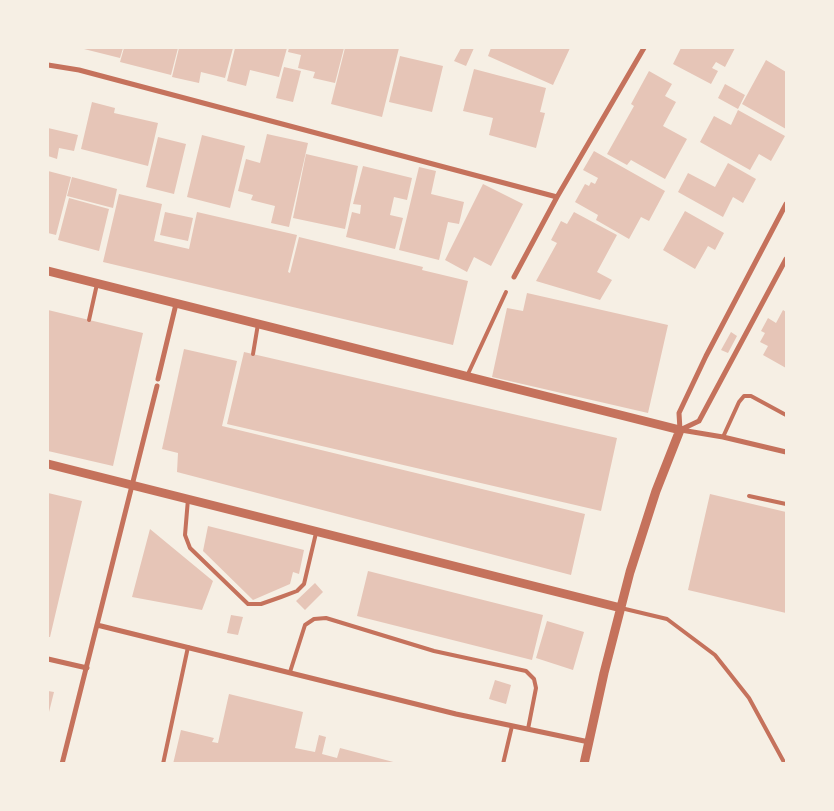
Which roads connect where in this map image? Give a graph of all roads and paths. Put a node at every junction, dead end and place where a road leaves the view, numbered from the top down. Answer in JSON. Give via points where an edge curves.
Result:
{"nodes":[{"id":1,"x":644,"y":48,"type":"edge"},
{"id":2,"x":48,"y":65,"type":"edge"},
{"id":3,"x":557,"y":197,"type":"junction"},
{"id":4,"x":786,"y":204,"type":"edge"},
{"id":5,"x":786,"y":259,"type":"edge"},
{"id":6,"x":48,"y":272,"type":"edge"},
{"id":7,"x":514,"y":277,"type":"dead end"},
{"id":8,"x":97,"y":284,"type":"junction"},
{"id":9,"x":506,"y":292,"type":"dead end"},
{"id":10,"x":176,"y":304,"type":"junction"},
{"id":11,"x":89,"y":320,"type":"dead end"},
{"id":12,"x":258,"y":324,"type":"junction"},
{"id":13,"x":253,"y":354,"type":"dead end"},
{"id":14,"x":466,"y":377,"type":"junction"},
{"id":15,"x":158,"y":379,"type":"dead end"},
{"id":16,"x":156,"y":386,"type":"dead end"},
{"id":17,"x":786,"y":415,"type":"edge"},
{"id":18,"x":680,"y":430,"type":"junction"},
{"id":19,"x":723,"y":437,"type":"junction"},
{"id":20,"x":786,"y":452,"type":"edge"},
{"id":21,"x":48,"y":464,"type":"edge"},
{"id":22,"x":132,"y":485,"type":"junction"},
{"id":23,"x":749,"y":496,"type":"dead end"},
{"id":24,"x":188,"y":499,"type":"junction"},
{"id":25,"x":786,"y":504,"type":"edge"},
{"id":26,"x":316,"y":531,"type":"junction"},
{"id":27,"x":621,"y":608,"type":"junction"},
{"id":28,"x":97,"y":625,"type":"junction"},
{"id":29,"x":188,"y":647,"type":"junction"},
{"id":30,"x":48,"y":660,"type":"edge"},
{"id":31,"x":87,"y":668,"type":"junction"},
{"id":32,"x":290,"y":672,"type":"junction"},
{"id":33,"x":512,"y":726,"type":"junction"},
{"id":34,"x":528,"y":729,"type":"junction"},
{"id":35,"x":590,"y":742,"type":"junction"},
{"id":36,"x":62,"y":764,"type":"edge"},
{"id":37,"x":163,"y":764,"type":"edge"},
{"id":38,"x":503,"y":764,"type":"edge"},
{"id":39,"x":584,"y":764,"type":"edge"},
{"id":40,"x":785,"y":764,"type":"edge"}],
"edges":[{"from":1,"to":3,"type":"street"},
{"from":2,"to":3,"type":"street","via":[[79,70]]},
{"from":3,"to":7,"type":"street"},
{"from":4,"to":18,"type":"street","via":[[726,315],[679,413]]},
{"from":5,"to":18,"type":"street","via":[[699,421]]},
{"from":6,"to":8,"type":"street"},
{"from":8,"to":10,"type":"street"},
{"from":8,"to":11,"type":"lane"},
{"from":9,"to":14,"type":"lane"},
{"from":10,"to":12,"type":"street"},
{"from":10,"to":15,"type":"street"},
{"from":12,"to":13,"type":"lane"},
{"from":12,"to":14,"type":"street"},
{"from":14,"to":18,"type":"street"},
{"from":16,"to":22,"type":"street"},
{"from":17,"to":19,"type":"lane","via":[[751,396],[744,396]]},
{"from":18,"to":19,"type":"street"},
{"from":18,"to":27,"type":"street","via":[[656,491]]},
{"from":19,"to":20,"type":"street"},
{"from":21,"to":22,"type":"street"},
{"from":22,"to":24,"type":"street"},
{"from":22,"to":28,"type":"street"},
{"from":23,"to":25,"type":"lane"},
{"from":24,"to":26,"type":"street"},
{"from":24,"to":26,"type":"lane","via":[[185,535],[190,548],[248,604],[261,604],[281,597],[304,584]]},
{"from":26,"to":27,"type":"street"},
{"from":27,"to":35,"type":"street"},
{"from":27,"to":40,"type":"lane","via":[[667,619],[715,655],[749,698]]},
{"from":28,"to":29,"type":"street"},
{"from":28,"to":31,"type":"street"},
{"from":29,"to":32,"type":"street"},
{"from":29,"to":37,"type":"lane"},
{"from":30,"to":31,"type":"street"},
{"from":31,"to":36,"type":"street"},
{"from":32,"to":33,"type":"street"},
{"from":32,"to":34,"type":"lane","via":[[305,625],[314,619],[326,618],[442,653],[526,671],[534,679],[536,688]]},
{"from":33,"to":34,"type":"street"},
{"from":33,"to":38,"type":"lane"},
{"from":34,"to":35,"type":"street"},
{"from":35,"to":39,"type":"street"}]}
